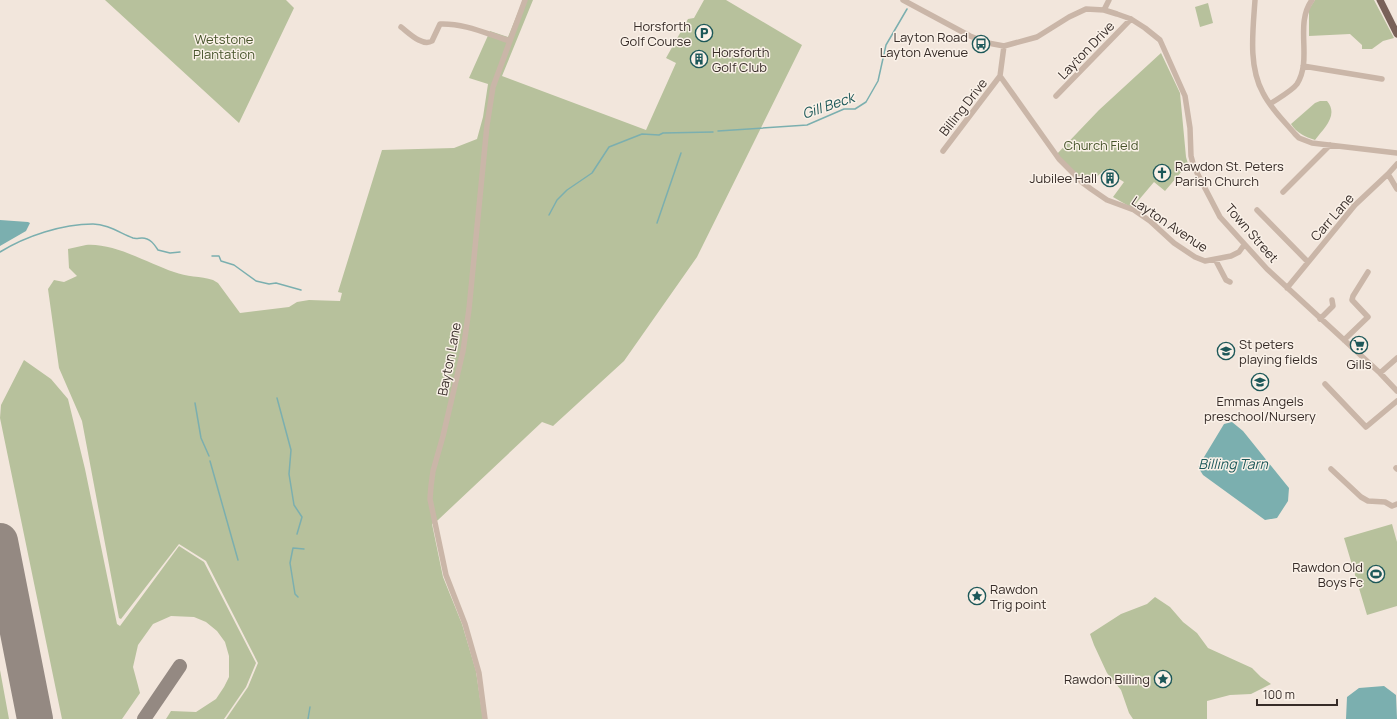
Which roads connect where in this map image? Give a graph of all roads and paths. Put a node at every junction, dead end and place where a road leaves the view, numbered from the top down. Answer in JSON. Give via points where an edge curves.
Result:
{"nodes":[{"id":1,"x":525,"y":0,"type":"edge"},
{"id":2,"x":903,"y":0,"type":"edge"},
{"id":3,"x":1109,"y":0,"type":"edge"},
{"id":4,"x":1255,"y":0,"type":"edge"},
{"id":5,"x":1312,"y":0,"type":"edge"},
{"id":6,"x":1380,"y":0,"type":"edge"},
{"id":7,"x":1104,"y":10,"type":"junction"},
{"id":8,"x":1131,"y":19,"type":"junction"},
{"id":9,"x":400,"y":26,"type":"dead end"},
{"id":10,"x":1397,"y":34,"type":"edge"},
{"id":11,"x":510,"y":41,"type":"junction"},
{"id":12,"x":1004,"y":46,"type":"junction"},
{"id":13,"x":1303,"y":66,"type":"junction"},
{"id":14,"x":1000,"y":76,"type":"junction"},
{"id":15,"x":1382,"y":79,"type":"dead end"},
{"id":16,"x":1056,"y":96,"type":"dead end"},
{"id":17,"x":1270,"y":104,"type":"junction"},
{"id":18,"x":1330,"y":145,"type":"junction"},
{"id":19,"x":942,"y":151,"type":"dead end"},
{"id":20,"x":1397,"y":153,"type":"edge"},
{"id":21,"x":1397,"y":164,"type":"edge"},
{"id":22,"x":1388,"y":174,"type":"junction"},
{"id":23,"x":1397,"y":189,"type":"edge"},
{"id":24,"x":1283,"y":192,"type":"dead end"},
{"id":25,"x":1257,"y":210,"type":"dead end"},
{"id":26,"x":1244,"y":245,"type":"junction"},
{"id":27,"x":1215,"y":259,"type":"junction"},
{"id":28,"x":1308,"y":262,"type":"junction"},
{"id":29,"x":1368,"y":272,"type":"dead end"},
{"id":30,"x":1230,"y":282,"type":"dead end"},
{"id":31,"x":1287,"y":288,"type":"junction"},
{"id":32,"x":1332,"y":300,"type":"dead end"},
{"id":33,"x":1320,"y":319,"type":"junction"},
{"id":34,"x":1344,"y":340,"type":"junction"},
{"id":35,"x":1397,"y":358,"type":"edge"},
{"id":36,"x":1380,"y":373,"type":"junction"},
{"id":37,"x":1325,"y":384,"type":"dead end"},
{"id":38,"x":1397,"y":391,"type":"edge"},
{"id":39,"x":1397,"y":401,"type":"edge"},
{"id":40,"x":1331,"y":468,"type":"dead end"},
{"id":41,"x":1397,"y":504,"type":"edge"},
{"id":42,"x":485,"y":719,"type":"edge"}],
"edges":[{"from":1,"to":11,"type":"street","name":"Bayton Lane"},
{"from":2,"to":12,"type":"street","via":[[970,36]]},
{"from":3,"to":7,"type":"street"},
{"from":4,"to":17,"type":"street","via":[[1255,71]]},
{"from":5,"to":13,"type":"street","via":[[1305,12]]},
{"from":6,"to":10,"type":"main road"},
{"from":7,"to":8,"type":"street","name":"Town Street"},
{"from":7,"to":12,"type":"street","name":"Town Street","via":[[1080,11],[1037,37]]},
{"from":8,"to":16,"type":"street","name":"Layton Drive"},
{"from":8,"to":26,"type":"street","name":"Town Street","via":[[1160,40],[1185,96],[1194,167],[1220,217]]},
{"from":9,"to":11,"type":"street","via":[[426,43],[432,41],[440,24],[458,24]]},
{"from":11,"to":42,"type":"street","name":"Bayton Lane","via":[[493,87],[464,351],[433,471],[430,499],[446,575],[465,624],[479,673]]},
{"from":12,"to":14,"type":"street"},
{"from":13,"to":15,"type":"street"},
{"from":13,"to":17,"type":"street","via":[[1296,85]]},
{"from":14,"to":19,"type":"street","name":"Billing Drive"},
{"from":14,"to":27,"type":"street","name":"Layton Avenue","via":[[1060,159],[1083,183],[1107,200],[1134,210],[1195,257],[1205,261]]},
{"from":17,"to":18,"type":"street","via":[[1299,138],[1312,143]]},
{"from":18,"to":20,"type":"street"},
{"from":18,"to":24,"type":"street"},
{"from":21,"to":22,"type":"street","name":"Carr Lane"},
{"from":22,"to":23,"type":"street"},
{"from":22,"to":28,"type":"street","name":"Carr Lane","via":[[1355,205]]},
{"from":25,"to":28,"type":"street"},
{"from":26,"to":27,"type":"street","name":"Layton Avenue","via":[[1239,252],[1231,256]]},
{"from":26,"to":31,"type":"street","name":"Town Street"},
{"from":27,"to":30,"type":"street","via":[[1226,280]]},
{"from":28,"to":31,"type":"street","name":"Carr Lane"},
{"from":29,"to":34,"type":"street","via":[[1352,300],[1368,316]]},
{"from":31,"to":33,"type":"street","name":"Town Street"},
{"from":32,"to":33,"type":"street","via":[[1333,306]]},
{"from":33,"to":34,"type":"street","name":"Town Street"},
{"from":34,"to":36,"type":"street","name":"Town Street"},
{"from":35,"to":36,"type":"street"},
{"from":36,"to":38,"type":"street","name":"Town Street"},
{"from":37,"to":39,"type":"street","via":[[1366,427]]},
{"from":40,"to":41,"type":"street","via":[[1361,497],[1392,506]]}]}
